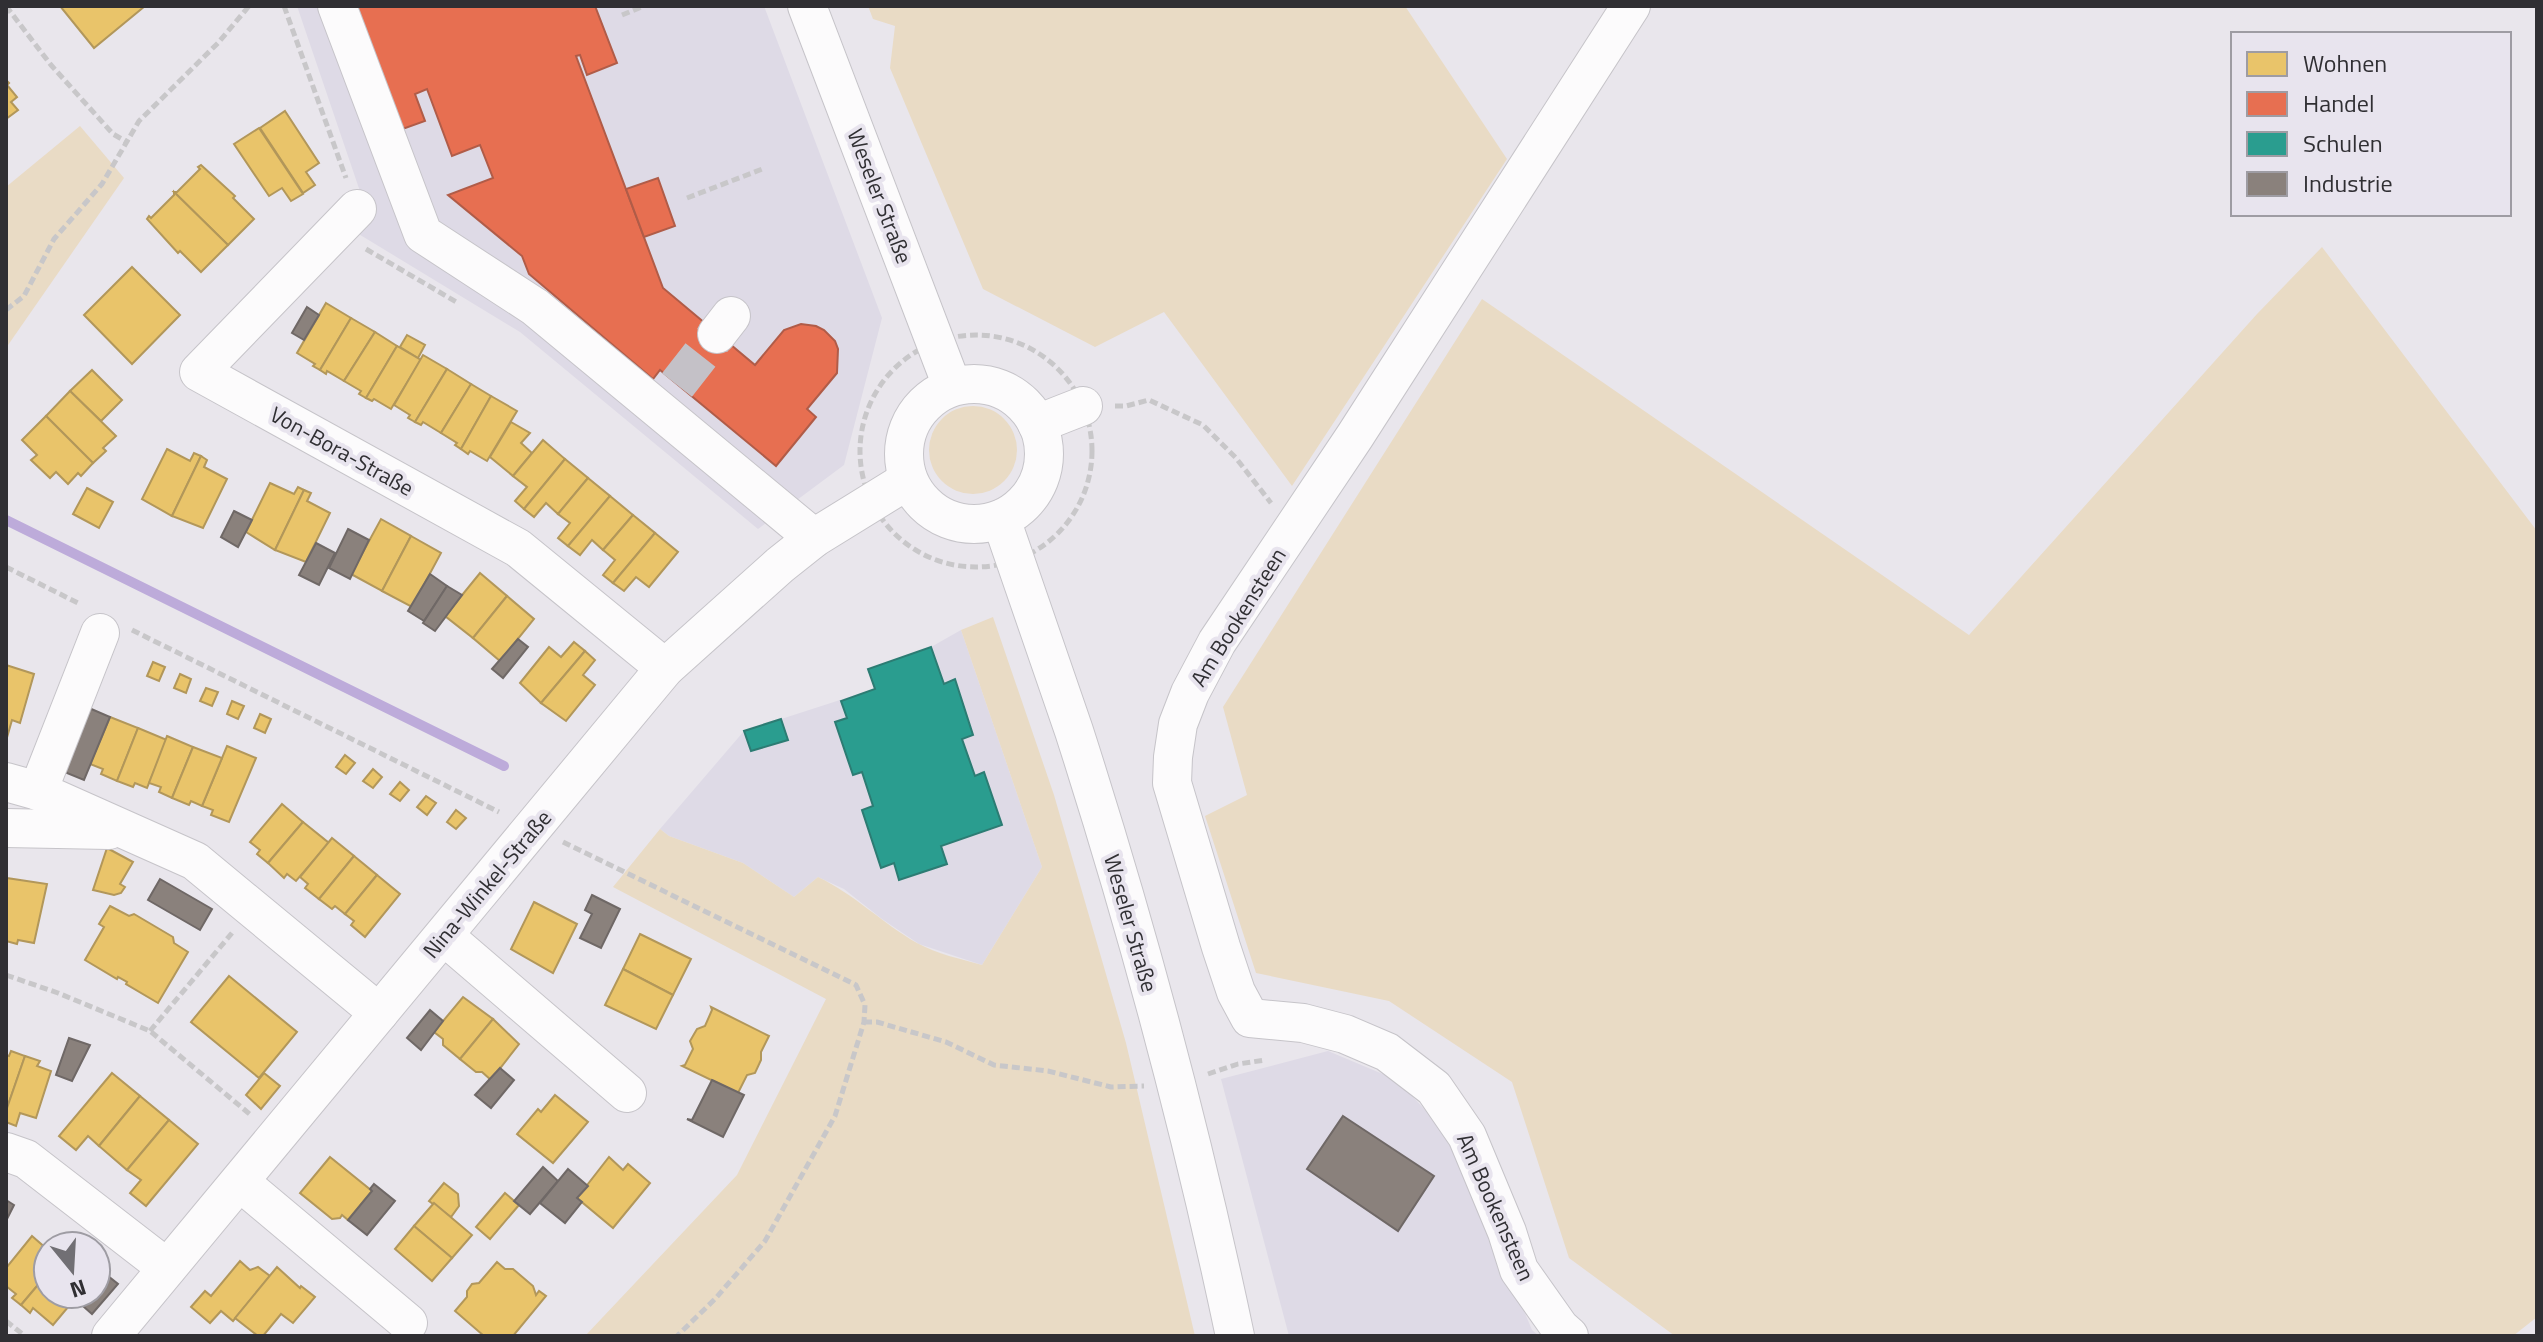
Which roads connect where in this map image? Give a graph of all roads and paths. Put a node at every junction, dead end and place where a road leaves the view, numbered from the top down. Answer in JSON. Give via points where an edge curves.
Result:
{"nodes":[{"id":1,"x":6,"y":6,"type":"edge"},
{"id":2,"x":249,"y":6,"type":"edge"},
{"id":3,"x":284,"y":6,"type":"edge"},
{"id":4,"x":337,"y":6,"type":"edge"},
{"id":5,"x":644,"y":6,"type":"edge"},
{"id":6,"x":807,"y":6,"type":"edge"},
{"id":7,"x":1631,"y":6,"type":"edge"},
{"id":8,"x":622,"y":15,"type":"dead end"},
{"id":9,"x":127,"y":142,"type":"junction"},
{"id":10,"x":765,"y":168,"type":"dead end"},
{"id":11,"x":687,"y":198,"type":"dead end"},
{"id":12,"x":348,"y":219,"type":"junction"},
{"id":13,"x":466,"y":307,"type":"dead end"},
{"id":14,"x":6,"y":310,"type":"edge"},
{"id":15,"x":936,"y":342,"type":"junction"},
{"id":16,"x":952,"y":386,"type":"junction"},
{"id":17,"x":1149,"y":400,"type":"dead end"},
{"id":18,"x":1083,"y":406,"type":"junction"},
{"id":19,"x":1037,"y":424,"type":"junction"},
{"id":20,"x":908,"y":480,"type":"junction"},
{"id":21,"x":871,"y":501,"type":"junction"},
{"id":22,"x":1001,"y":519,"type":"junction"},
{"id":23,"x":1291,"y":534,"type":"junction"},
{"id":24,"x":814,"y":538,"type":"junction"},
{"id":25,"x":1015,"y":560,"type":"junction"},
{"id":26,"x":6,"y":567,"type":"edge"},
{"id":27,"x":101,"y":621,"type":"junction"},
{"id":28,"x":665,"y":668,"type":"junction"},
{"id":29,"x":22,"y":787,"type":"edge"},
{"id":30,"x":6,"y":828,"type":"edge"},
{"id":31,"x":533,"y":829,"type":"junction"},
{"id":32,"x":127,"y":830,"type":"junction"},
{"id":33,"x":252,"y":909,"type":"junction"},
{"id":34,"x":444,"y":936,"type":"junction"},
{"id":35,"x":6,"y":975,"type":"edge"},
{"id":36,"x":379,"y":1013,"type":"junction"},
{"id":37,"x":864,"y":1022,"type":"junction"},
{"id":38,"x":150,"y":1031,"type":"junction"},
{"id":39,"x":1265,"y":1060,"type":"dead end"},
{"id":40,"x":1177,"y":1084,"type":"junction"},
{"id":41,"x":627,"y":1093,"type":"dead end"},
{"id":42,"x":276,"y":1136,"type":"junction"},
{"id":43,"x":6,"y":1152,"type":"edge"},
{"id":44,"x":240,"y":1182,"type":"junction"},
{"id":45,"x":167,"y":1268,"type":"junction"},
{"id":46,"x":6,"y":1321,"type":"edge"},
{"id":47,"x":408,"y":1323,"type":"dead end"},
{"id":48,"x":25,"y":1336,"type":"edge"},
{"id":49,"x":111,"y":1336,"type":"edge"},
{"id":50,"x":677,"y":1336,"type":"edge"},
{"id":51,"x":1235,"y":1336,"type":"edge"},
{"id":52,"x":1569,"y":1336,"type":"edge"}],
"edges":[{"from":1,"to":9,"type":"path","via":[[51,65],[113,134]]},
{"from":2,"to":9,"type":"path","via":[[139,121]]},
{"from":3,"to":12,"type":"path"},
{"from":4,"to":24,"type":"street","via":[[423,234],[668,397]]},
{"from":5,"to":8,"type":"path"},
{"from":6,"to":15,"type":"street","name":"Weseler Straße"},
{"from":7,"to":23,"type":"street","name":"Am Bookensteen"},
{"from":9,"to":14,"type":"path","via":[[102,184],[54,239],[24,296]]},
{"from":10,"to":11,"type":"path"},
{"from":12,"to":13,"type":"path","via":[[355,243]]},
{"from":12,"to":28,"type":"street","name":"Von-Bora-Straße","via":[[199,372],[518,548]]},
{"from":15,"to":16,"type":"street","name":"Weseler Straße"},
{"from":15,"to":18,"type":"path","via":[[985,335],[1033,350],[1071,384]]},
{"from":15,"to":21,"type":"path","via":[[907,357],[868,407],[860,438],[861,471]]},
{"from":16,"to":19,"type":"street","via":[[994,386],[1029,409]]},
{"from":16,"to":20,"type":"street","via":[[932,397],[910,424],[903,458]]},
{"from":17,"to":23,"type":"path","via":[[1203,425],[1265,493]]},
{"from":18,"to":19,"type":"street"},
{"from":18,"to":25,"type":"path","via":[[1092,458],[1076,510],[1060,531]]},
{"from":19,"to":22,"type":"street","via":[[1044,449],[1042,471],[1034,491]]},
{"from":20,"to":21,"type":"street","name":"Nina-Winkel-Straße"},
{"from":20,"to":22,"type":"street","via":[[928,507],[957,523]]},
{"from":21,"to":24,"type":"street","name":"Nina-Winkel-Straße"},
{"from":21,"to":25,"type":"path","via":[[907,545],[931,558],[987,566]]},
{"from":22,"to":25,"type":"street","name":"Weseler Straße"},
{"from":23,"to":52,"type":"street","name":"Am Bookensteen","via":[[1217,642],[1190,693],[1173,757],[1172,783],[1236,992],[1250,1018],[1345,1034],[1387,1052],[1434,1088],[1467,1136],[1519,1270]]},
{"from":24,"to":28,"type":"street","name":"Nina-Winkel-Straße"},
{"from":25,"to":40,"type":"street","name":"Weseler Straße","via":[[1074,732]]},
{"from":26,"to":27,"type":"path"},
{"from":27,"to":29,"type":"street"},
{"from":27,"to":31,"type":"path"},
{"from":28,"to":31,"type":"street","name":"Nina-Winkel-Straße"},
{"from":29,"to":32,"type":"street"},
{"from":30,"to":32,"type":"street"},
{"from":31,"to":34,"type":"street","name":"Nina-Winkel-Straße"},
{"from":31,"to":37,"type":"path","via":[[856,985],[865,1005]]},
{"from":32,"to":33,"type":"street","via":[[195,861]]},
{"from":33,"to":36,"type":"street"},
{"from":33,"to":38,"type":"path"},
{"from":34,"to":36,"type":"street","name":"Nina-Winkel-Straße"},
{"from":34,"to":41,"type":"street"},
{"from":35,"to":38,"type":"path"},
{"from":36,"to":42,"type":"street","name":"Nina-Winkel-Straße"},
{"from":37,"to":40,"type":"path","via":[[946,1042],[994,1065],[1048,1071],[1111,1087]]},
{"from":37,"to":50,"type":"path","via":[[835,1116],[765,1241]]},
{"from":38,"to":42,"type":"path"},
{"from":39,"to":40,"type":"path"},
{"from":40,"to":51,"type":"street","name":"Weseler Straße"},
{"from":42,"to":44,"type":"street","name":"Nina-Winkel-Straße"},
{"from":43,"to":45,"type":"street","via":[[26,1159]]},
{"from":44,"to":45,"type":"street","name":"Nina-Winkel-Straße"},
{"from":44,"to":47,"type":"street"},
{"from":45,"to":49,"type":"street","name":"Nina-Winkel-Straße"},
{"from":46,"to":48,"type":"path"}]}
